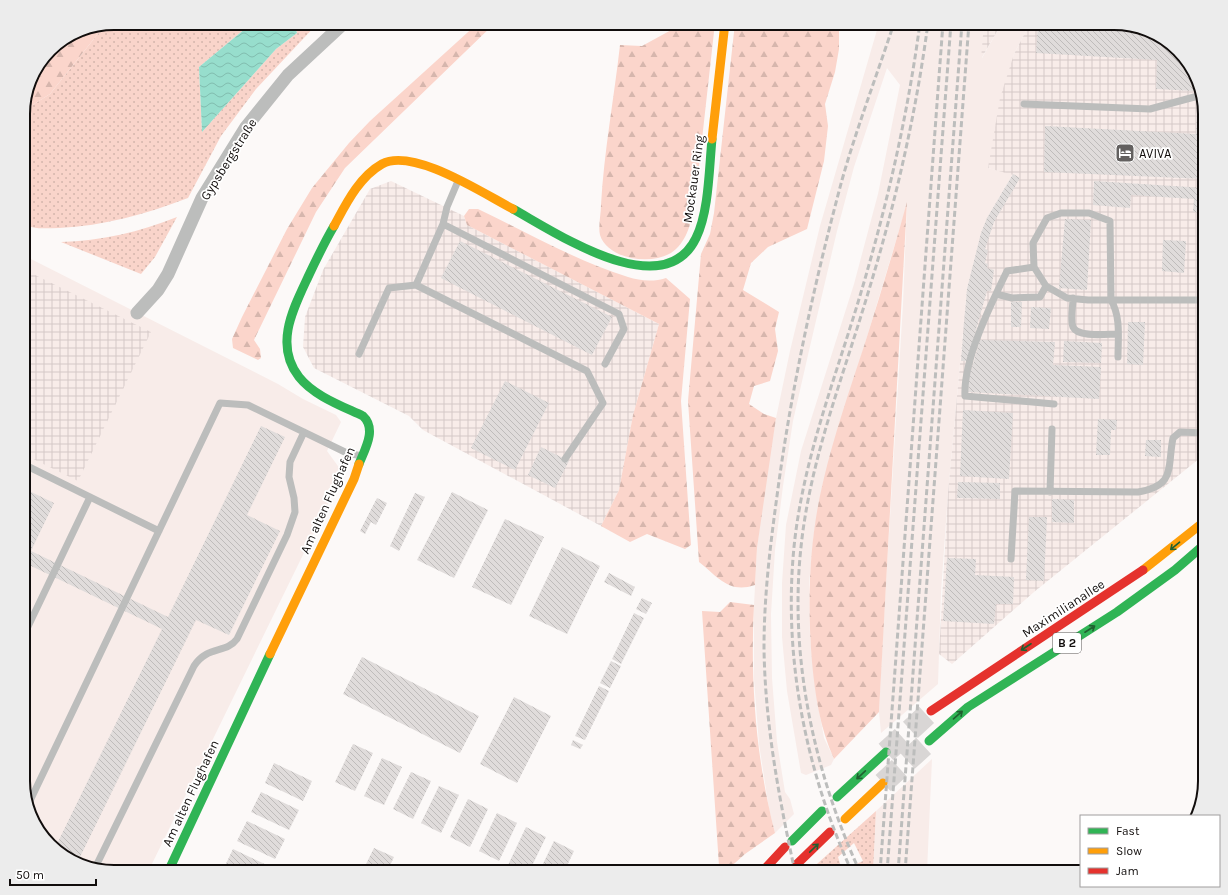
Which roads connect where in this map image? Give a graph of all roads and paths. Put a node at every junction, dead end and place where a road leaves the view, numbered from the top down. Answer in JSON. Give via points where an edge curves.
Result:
{"nodes":[{"id":1,"x":336,"y":30,"type":"edge"},
{"id":2,"x":724,"y":30,"type":"edge"},
{"id":3,"x":1196,"y":97,"type":"edge"},
{"id":4,"x":1024,"y":104,"type":"dead end"},
{"id":5,"x":458,"y":181,"type":"junction"},
{"id":6,"x":444,"y":224,"type":"junction"},
{"id":7,"x":1034,"y":267,"type":"junction"},
{"id":8,"x":416,"y":285,"type":"junction"},
{"id":9,"x":1046,"y":286,"type":"junction"},
{"id":10,"x":996,"y":294,"type":"junction"},
{"id":11,"x":1073,"y":298,"type":"junction"},
{"id":12,"x":1111,"y":300,"type":"junction"},
{"id":13,"x":1198,"y":300,"type":"edge"},
{"id":14,"x":137,"y":313,"type":"dead end"},
{"id":15,"x":1118,"y":334,"type":"junction"},
{"id":16,"x":359,"y":354,"type":"dead end"},
{"id":17,"x":1118,"y":357,"type":"dead end"},
{"id":18,"x":605,"y":364,"type":"dead end"},
{"id":19,"x":1054,"y":404,"type":"dead end"},
{"id":20,"x":1052,"y":430,"type":"dead end"},
{"id":21,"x":304,"y":432,"type":"junction"},
{"id":22,"x":1198,"y":433,"type":"edge"},
{"id":23,"x":362,"y":456,"type":"junction"},
{"id":24,"x":565,"y":459,"type":"dead end"},
{"id":25,"x":30,"y":467,"type":"edge"},
{"id":26,"x":1050,"y":492,"type":"junction"},
{"id":27,"x":90,"y":497,"type":"junction"},
{"id":28,"x":1198,"y":527,"type":"edge"},
{"id":29,"x":159,"y":531,"type":"junction"},
{"id":30,"x":1198,"y":550,"type":"edge"},
{"id":31,"x":1011,"y":559,"type":"dead end"},
{"id":32,"x":30,"y":622,"type":"edge"},
{"id":33,"x":931,"y":711,"type":"tunnel mouth"},
{"id":34,"x":929,"y":741,"type":"tunnel mouth"},
{"id":35,"x":886,"y":752,"type":"tunnel mouth"},
{"id":36,"x":884,"y":783,"type":"tunnel mouth"},
{"id":37,"x":32,"y":797,"type":"edge"},
{"id":38,"x":837,"y":797,"type":"dead end"},
{"id":39,"x":822,"y":811,"type":"dead end"},
{"id":40,"x":844,"y":819,"type":"dead end"},
{"id":41,"x":830,"y":832,"type":"dead end"},
{"id":42,"x":97,"y":863,"type":"edge"},
{"id":43,"x":797,"y":864,"type":"dead end"},
{"id":44,"x":171,"y":865,"type":"edge"},
{"id":45,"x":769,"y":865,"type":"edge"}],
"edges":[{"from":1,"to":14,"type":"street","name":"Gypsbergstraße","via":[[288,75],[246,127],[202,198],[168,274],[158,290]]},
{"from":2,"to":5,"type":"main road","name":"Mockauer Ring","via":[[700,228],[694,241],[672,262],[645,268],[601,256]]},
{"from":3,"to":4,"type":"lane","via":[[1150,109]]},
{"from":5,"to":6,"type":"lane","via":[[447,207]]},
{"from":5,"to":23,"type":"main road","name":"Am alten Flughafen","via":[[412,161],[383,163],[371,171],[347,202],[293,308],[286,327],[285,344],[296,374],[306,386],[368,420],[370,433]]},
{"from":6,"to":8,"type":"lane"},
{"from":6,"to":18,"type":"lane","via":[[619,314],[624,329]]},
{"from":7,"to":9,"type":"lane"},
{"from":7,"to":10,"type":"lane","via":[[1007,271]]},
{"from":7,"to":12,"type":"lane","via":[[1033,243],[1047,218],[1061,213],[1089,212],[1110,221]]},
{"from":8,"to":16,"type":"lane","via":[[389,288]]},
{"from":8,"to":24,"type":"lane","via":[[587,371],[603,403]]},
{"from":9,"to":10,"type":"lane","via":[[1040,297],[1012,298]]},
{"from":9,"to":11,"type":"lane","via":[[1068,298]]},
{"from":10,"to":19,"type":"lane","via":[[984,321],[964,382],[965,396]]},
{"from":11,"to":12,"type":"lane"},
{"from":11,"to":15,"type":"lane","via":[[1072,319],[1076,331],[1084,334]]},
{"from":12,"to":13,"type":"lane"},
{"from":12,"to":15,"type":"lane","via":[[1116,309]]},
{"from":15,"to":17,"type":"lane"},
{"from":20,"to":26,"type":"lane"},
{"from":21,"to":23,"type":"lane","via":[[347,453]]},
{"from":21,"to":29,"type":"lane","via":[[248,405],[220,403]]},
{"from":21,"to":42,"type":"lane","via":[[290,462],[289,477],[295,512],[284,542],[237,639],[232,644],[204,653],[194,666]]},
{"from":22,"to":26,"type":"lane","via":[[1180,432],[1173,438],[1169,474],[1161,484],[1151,490]]},
{"from":23,"to":44,"type":"main road","name":"Am alten Flughafen","via":[[354,479]]},
{"from":25,"to":27,"type":"lane"},
{"from":26,"to":31,"type":"lane","via":[[1015,491]]},
{"from":27,"to":29,"type":"lane"},
{"from":27,"to":32,"type":"lane"},
{"from":28,"to":33,"type":"main road","name":"Maximilianallee","number":"B 2","one_way":true,"via":[[1165,554],[1105,596],[960,689]]},
{"from":29,"to":37,"type":"lane"},
{"from":34,"to":30,"type":"main road","number":"B 2","one_way":true,"via":[[968,707],[1117,612]]},
{"from":35,"to":38,"type":"main road","one_way":true},
{"from":36,"to":40,"type":"main road"},
{"from":39,"to":45,"type":"main road"},
{"from":43,"to":41,"type":"main road","one_way":true}]}
